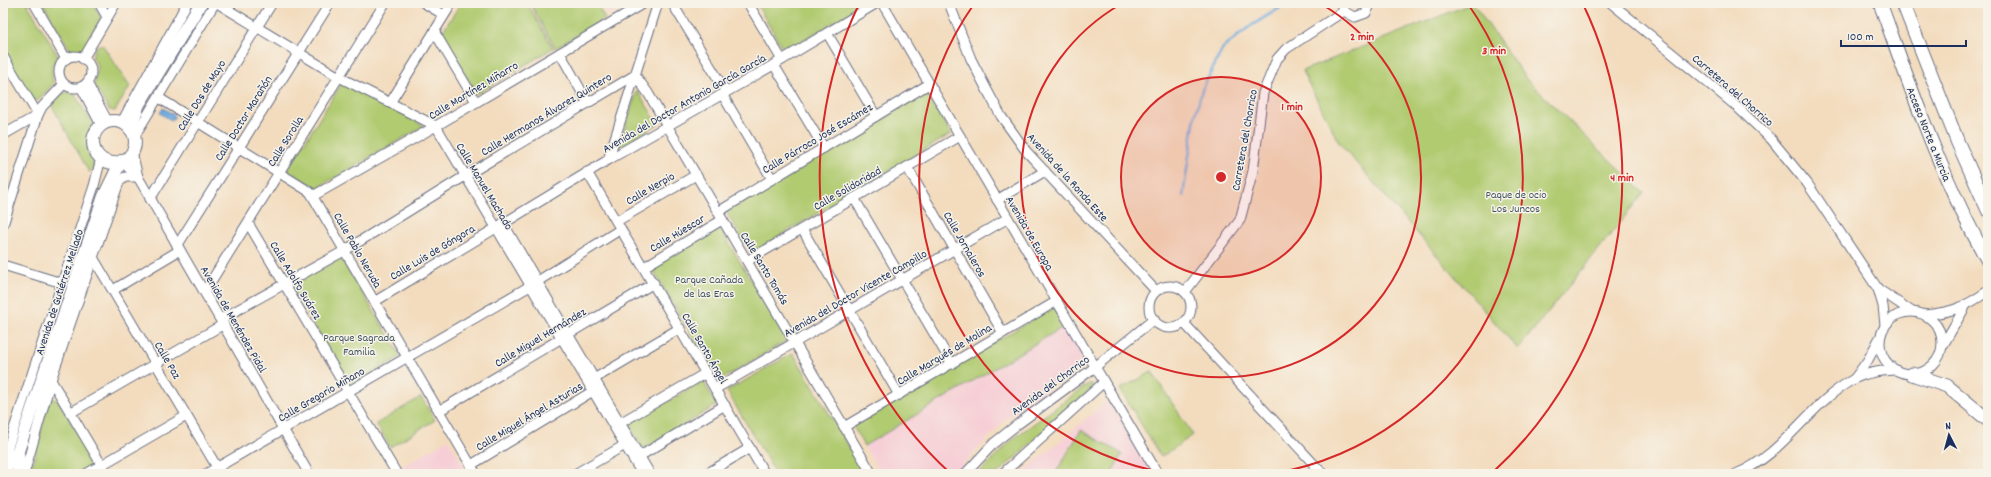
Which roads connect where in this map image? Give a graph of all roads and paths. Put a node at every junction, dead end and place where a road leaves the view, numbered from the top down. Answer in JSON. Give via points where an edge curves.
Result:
{"nodes":[{"id":1,"x":34,"y":3,"type":"edge"},
{"id":2,"x":99,"y":3,"type":"edge"},
{"id":3,"x":116,"y":3,"type":"edge"},
{"id":4,"x":187,"y":3,"type":"edge"},
{"id":5,"x":201,"y":3,"type":"edge"},
{"id":6,"x":216,"y":3,"type":"edge"},
{"id":7,"x":272,"y":3,"type":"edge"},
{"id":8,"x":330,"y":3,"type":"edge"},
{"id":9,"x":385,"y":3,"type":"edge"},
{"id":10,"x":424,"y":3,"type":"edge"},
{"id":11,"x":452,"y":3,"type":"edge"},
{"id":12,"x":644,"y":3,"type":"edge"},
{"id":13,"x":658,"y":3,"type":"edge"},
{"id":14,"x":672,"y":3,"type":"edge"},
{"id":15,"x":748,"y":3,"type":"edge"},
{"id":16,"x":877,"y":3,"type":"edge"},
{"id":17,"x":882,"y":3,"type":"edge"},
{"id":18,"x":949,"y":3,"type":"edge"},
{"id":19,"x":1371,"y":3,"type":"edge"},
{"id":20,"x":1612,"y":3,"type":"edge"},
{"id":21,"x":1880,"y":3,"type":"edge"},
{"id":22,"x":1903,"y":3,"type":"edge"},
{"id":23,"x":1343,"y":7,"type":"edge"},
{"id":24,"x":444,"y":15,"type":"junction"},
{"id":25,"x":108,"y":17,"type":"junction"},
{"id":26,"x":258,"y":28,"type":"junction"},
{"id":27,"x":434,"y":32,"type":"junction"},
{"id":28,"x":827,"y":33,"type":"junction"},
{"id":29,"x":298,"y":53,"type":"junction"},
{"id":30,"x":560,"y":53,"type":"junction"},
{"id":31,"x":83,"y":58,"type":"junction"},
{"id":32,"x":66,"y":59,"type":"junction"},
{"id":33,"x":4,"y":60,"type":"edge"},
{"id":34,"x":778,"y":63,"type":"junction"},
{"id":35,"x":635,"y":75,"type":"junction"},
{"id":36,"x":339,"y":77,"type":"junction"},
{"id":37,"x":64,"y":84,"type":"junction"},
{"id":38,"x":929,"y":84,"type":"junction"},
{"id":39,"x":84,"y":85,"type":"junction"},
{"id":40,"x":724,"y":93,"type":"junction"},
{"id":41,"x":159,"y":98,"type":"junction"},
{"id":42,"x":476,"y":102,"type":"junction"},
{"id":43,"x":390,"y":103,"type":"junction"},
{"id":44,"x":588,"y":103,"type":"junction"},
{"id":45,"x":139,"y":104,"type":"junction"},
{"id":46,"x":38,"y":115,"type":"junction"},
{"id":47,"x":876,"y":116,"type":"junction"},
{"id":48,"x":113,"y":122,"type":"junction"},
{"id":49,"x":198,"y":122,"type":"junction"},
{"id":50,"x":436,"y":126,"type":"junction"},
{"id":51,"x":667,"y":126,"type":"junction"},
{"id":52,"x":132,"y":133,"type":"junction"},
{"id":53,"x":3,"y":135,"type":"edge"},
{"id":54,"x":960,"y":136,"type":"junction"},
{"id":55,"x":239,"y":148,"type":"junction"},
{"id":56,"x":824,"y":148,"type":"junction"},
{"id":57,"x":132,"y":152,"type":"junction"},
{"id":58,"x":101,"y":158,"type":"junction"},
{"id":59,"x":608,"y":160,"type":"junction"},
{"id":60,"x":121,"y":161,"type":"junction"},
{"id":61,"x":906,"y":167,"type":"junction"},
{"id":62,"x":1045,"y":171,"type":"junction"},
{"id":63,"x":587,"y":172,"type":"junction"},
{"id":64,"x":280,"y":173,"type":"junction"},
{"id":65,"x":696,"y":175,"type":"junction"},
{"id":66,"x":465,"y":176,"type":"junction"},
{"id":67,"x":138,"y":177,"type":"junction"},
{"id":68,"x":772,"y":180,"type":"junction"},
{"id":69,"x":104,"y":196,"type":"junction"},
{"id":70,"x":312,"y":196,"type":"junction"},
{"id":71,"x":854,"y":198,"type":"junction"},
{"id":72,"x":150,"y":199,"type":"junction"},
{"id":73,"x":997,"y":200,"type":"junction"},
{"id":74,"x":1988,"y":210,"type":"edge"},
{"id":75,"x":718,"y":212,"type":"junction"},
{"id":76,"x":1008,"y":218,"type":"junction"},
{"id":77,"x":722,"y":220,"type":"junction"},
{"id":78,"x":248,"y":223,"type":"junction"},
{"id":79,"x":3,"y":225,"type":"edge"},
{"id":80,"x":499,"y":225,"type":"junction"},
{"id":81,"x":619,"y":225,"type":"junction"},
{"id":82,"x":802,"y":229,"type":"junction"},
{"id":83,"x":179,"y":248,"type":"junction"},
{"id":84,"x":953,"y":249,"type":"junction"},
{"id":85,"x":344,"y":251,"type":"junction"},
{"id":86,"x":94,"y":258,"type":"junction"},
{"id":87,"x":747,"y":261,"type":"junction"},
{"id":88,"x":1988,"y":261,"type":"edge"},
{"id":89,"x":3,"y":265,"type":"edge"},
{"id":90,"x":644,"y":267,"type":"junction"},
{"id":91,"x":902,"y":280,"type":"junction"},
{"id":92,"x":62,"y":283,"type":"junction"},
{"id":93,"x":284,"y":283,"type":"junction"},
{"id":94,"x":534,"y":283,"type":"junction"},
{"id":95,"x":654,"y":283,"type":"junction"},
{"id":96,"x":1878,"y":289,"type":"junction"},
{"id":97,"x":112,"y":290,"type":"junction"},
{"id":98,"x":205,"y":291,"type":"junction"},
{"id":99,"x":1156,"y":291,"type":"junction"},
{"id":100,"x":1988,"y":291,"type":"edge"},
{"id":101,"x":1185,"y":292,"type":"junction"},
{"id":102,"x":1057,"y":301,"type":"junction"},
{"id":103,"x":374,"y":302,"type":"junction"},
{"id":104,"x":1968,"y":305,"type":"junction"},
{"id":105,"x":850,"y":310,"type":"junction"},
{"id":106,"x":1911,"y":312,"type":"junction"},
{"id":107,"x":1925,"y":315,"type":"junction"},
{"id":108,"x":1154,"y":319,"type":"junction"},
{"id":109,"x":222,"y":321,"type":"junction"},
{"id":110,"x":1184,"y":323,"type":"junction"},
{"id":111,"x":1885,"y":325,"type":"junction"},
{"id":112,"x":680,"y":328,"type":"junction"},
{"id":113,"x":1003,"y":333,"type":"junction"},
{"id":114,"x":565,"y":337,"type":"junction"},
{"id":115,"x":1880,"y":337,"type":"junction"},
{"id":116,"x":794,"y":342,"type":"junction"},
{"id":117,"x":1942,"y":348,"type":"junction"},
{"id":118,"x":407,"y":357,"type":"junction"},
{"id":119,"x":156,"y":363,"type":"junction"},
{"id":120,"x":952,"y":364,"type":"junction"},
{"id":121,"x":1095,"y":367,"type":"junction"},
{"id":122,"x":1896,"y":370,"type":"junction"},
{"id":123,"x":706,"y":373,"type":"junction"},
{"id":124,"x":1912,"y":374,"type":"junction"},
{"id":125,"x":1855,"y":378,"type":"junction"},
{"id":126,"x":51,"y":380,"type":"junction"},
{"id":127,"x":1104,"y":382,"type":"junction"},
{"id":128,"x":595,"y":386,"type":"junction"},
{"id":129,"x":715,"y":389,"type":"junction"},
{"id":130,"x":349,"y":391,"type":"junction"},
{"id":131,"x":900,"y":394,"type":"junction"},
{"id":132,"x":724,"y":405,"type":"junction"},
{"id":133,"x":439,"y":412,"type":"junction"},
{"id":134,"x":70,"y":413,"type":"junction"},
{"id":135,"x":186,"y":416,"type":"junction"},
{"id":136,"x":1988,"y":420,"type":"edge"},
{"id":137,"x":620,"y":422,"type":"junction"},
{"id":138,"x":844,"y":427,"type":"junction"},
{"id":139,"x":283,"y":429,"type":"junction"},
{"id":140,"x":628,"y":444,"type":"junction"},
{"id":141,"x":750,"y":448,"type":"junction"},
{"id":142,"x":18,"y":451,"type":"junction"},
{"id":143,"x":640,"y":456,"type":"junction"},
{"id":144,"x":3,"y":462,"type":"edge"},
{"id":145,"x":102,"y":465,"type":"junction"},
{"id":146,"x":471,"y":465,"type":"junction"},
{"id":147,"x":219,"y":471,"type":"edge"},
{"id":148,"x":1320,"y":471,"type":"edge"},
{"id":149,"x":3,"y":473,"type":"edge"},
{"id":150,"x":20,"y":474,"type":"edge"},
{"id":151,"x":24,"y":474,"type":"edge"},
{"id":152,"x":86,"y":474,"type":"edge"},
{"id":153,"x":108,"y":474,"type":"edge"},
{"id":154,"x":206,"y":474,"type":"edge"},
{"id":155,"x":309,"y":474,"type":"edge"},
{"id":156,"x":397,"y":474,"type":"edge"},
{"id":157,"x":476,"y":474,"type":"edge"},
{"id":158,"x":576,"y":474,"type":"edge"},
{"id":159,"x":642,"y":474,"type":"edge"},
{"id":160,"x":650,"y":474,"type":"edge"},
{"id":161,"x":706,"y":474,"type":"edge"},
{"id":162,"x":766,"y":474,"type":"edge"},
{"id":163,"x":872,"y":474,"type":"edge"},
{"id":164,"x":965,"y":474,"type":"edge"},
{"id":165,"x":1002,"y":474,"type":"edge"},
{"id":166,"x":1158,"y":474,"type":"edge"},
{"id":167,"x":1309,"y":474,"type":"edge"},
{"id":168,"x":1736,"y":474,"type":"edge"}],
"edges":[{"from":1,"to":32,"type":"street"},
{"from":2,"to":25,"type":"street"},
{"from":3,"to":25,"type":"street"},
{"from":4,"to":48,"type":"street"},
{"from":5,"to":45,"type":"main road"},
{"from":6,"to":26,"type":"street"},
{"from":6,"to":41,"type":"street"},
{"from":7,"to":26,"type":"street","name":"Calle Dos de Mayo"},
{"from":8,"to":29,"type":"street","name":"Calle Doctor Marañón"},
{"from":9,"to":36,"type":"street","name":"Calle Sorolla"},
{"from":10,"to":24,"type":"street"},
{"from":11,"to":24,"type":"street"},
{"from":12,"to":30,"type":"street","name":"Calle Martínez Miñarro"},
{"from":13,"to":35,"type":"street"},
{"from":14,"to":40,"type":"street"},
{"from":15,"to":34,"type":"street"},
{"from":16,"to":28,"type":"street","name":"Avenida del Doctor Antonio García García"},
{"from":17,"to":38,"type":"street","name":"Avenida de Europa"},
{"from":18,"to":62,"type":"street","name":"Avenida de la Ronda Este","via":[[971,59],[1002,116],[1026,151]]},
{"from":19,"to":23,"type":"street","via":[[1368,11],[1360,17],[1351,16]]},
{"from":20,"to":96,"type":"street","name":"Carretera del Chorrico","via":[[1736,106],[1771,139],[1807,183]]},
{"from":21,"to":88,"type":"highway","name":"Acceso Norte a Murcia","via":[[1951,188]]},
{"from":22,"to":74,"type":"highway","name":"Acceso Norte a Murcia","via":[[1958,143]]},
{"from":23,"to":101,"type":"street","name":"Carretera del Chorrico","via":[[1286,49],[1277,59],[1264,93],[1253,171],[1240,220]]},
{"from":24,"to":27,"type":"street"},
{"from":25,"to":31,"type":"street"},
{"from":26,"to":29,"type":"street"},
{"from":26,"to":49,"type":"street","name":"Calle Dos de Mayo"},
{"from":27,"to":42,"type":"street"},
{"from":27,"to":43,"type":"street"},
{"from":28,"to":34,"type":"street","name":"Avenida del Doctor Antonio García García"},
{"from":28,"to":47,"type":"street"},
{"from":29,"to":36,"type":"street"},
{"from":29,"to":55,"type":"street","name":"Calle Doctor Marañón"},
{"from":30,"to":42,"type":"street","name":"Calle Martínez Miñarro"},
{"from":30,"to":44,"type":"street"},
{"from":31,"to":32,"type":"street","via":[[74,56]]},
{"from":31,"to":39,"type":"street","via":[[90,70]]},
{"from":32,"to":37,"type":"street","via":[[59,71]]},
{"from":33,"to":46,"type":"street"},
{"from":34,"to":40,"type":"street","name":"Avenida del Doctor Antonio García García"},
{"from":34,"to":56,"type":"street"},
{"from":35,"to":44,"type":"street","name":"Calle Hermanos Álvarez Quintero"},
{"from":35,"to":51,"type":"street","name":"Calle Santo Tomás"},
{"from":35,"to":59,"type":"street"},
{"from":36,"to":43,"type":"street"},
{"from":36,"to":64,"type":"street","name":"Calle Sorolla"},
{"from":37,"to":39,"type":"street","via":[[72,88]]},
{"from":37,"to":46,"type":"street","via":[[42,107]]},
{"from":38,"to":47,"type":"street","name":"Calle Párroco José Escámez"},
{"from":38,"to":54,"type":"street","name":"Avenida de Europa"},
{"from":39,"to":48,"type":"street"},
{"from":40,"to":51,"type":"street","name":"Avenida del Doctor Antonio García García"},
{"from":40,"to":68,"type":"street"},
{"from":41,"to":49,"type":"street","name":"Calle Pablo Neruda"},
{"from":41,"to":52,"type":"street"},
{"from":42,"to":50,"type":"street","name":"Calle Martínez Miñarro"},
{"from":43,"to":50,"type":"street"},
{"from":44,"to":66,"type":"street","name":"Calle Hermanos Álvarez Quintero"},
{"from":45,"to":48,"type":"main road"},
{"from":45,"to":52,"type":"main road"},
{"from":46,"to":53,"type":"street"},
{"from":46,"to":79,"type":"street"},
{"from":47,"to":56,"type":"street","name":"Calle Párroco José Escámez"},
{"from":48,"to":52,"type":"main road"},
{"from":48,"to":58,"type":"main road","via":[[96,131],[93,146]]},
{"from":49,"to":55,"type":"street","name":"Calle Pablo Neruda"},
{"from":49,"to":72,"type":"street","name":"Calle Dos de Mayo"},
{"from":50,"to":66,"type":"street","name":"Calle Manuel Machado"},
{"from":50,"to":70,"type":"street","name":"Calle Martínez Miñarro"},
{"from":51,"to":59,"type":"street","name":"Avenida del Doctor Antonio García García"},
{"from":51,"to":65,"type":"street","name":"Calle Santo Tomás"},
{"from":52,"to":57,"type":"main road"},
{"from":54,"to":61,"type":"street","name":"Calle Solidaridad"},
{"from":54,"to":73,"type":"street","name":"Avenida de Europa"},
{"from":55,"to":64,"type":"street","name":"Calle Pablo Neruda"},
{"from":55,"to":83,"type":"street","name":"Calle Doctor Marañón"},
{"from":56,"to":68,"type":"street","name":"Calle Párroco José Escámez"},
{"from":57,"to":60,"type":"main road"},
{"from":57,"to":67,"type":"street","name":"Avenida de Menéndez Pidal"},
{"from":58,"to":60,"type":"main road","via":[[111,162]]},
{"from":58,"to":69,"type":"main road","name":"Avenida de Gutiérrez Mellado","via":[[105,173]]},
{"from":58,"to":92,"type":"street","name":"Avenida de Gutiérrez Mellado"},
{"from":59,"to":63,"type":"street","name":"Avenida del Doctor Antonio García García"},
{"from":60,"to":67,"type":"street","name":"Avenida de Menéndez Pidal"},
{"from":60,"to":69,"type":"main road","name":"Avenida de Gutiérrez Mellado"},
{"from":61,"to":71,"type":"street","name":"Calle Solidaridad"},
{"from":61,"to":84,"type":"street","name":"Calle Jornaleros"},
{"from":62,"to":73,"type":"street"},
{"from":62,"to":99,"type":"street","name":"Avenida de la Ronda Este"},
{"from":63,"to":80,"type":"street","name":"Avenida del Doctor Antonio García García"},
{"from":63,"to":81,"type":"street","name":"Calle Santo Ángel"},
{"from":64,"to":70,"type":"street","name":"Calle Pablo Neruda","via":[[310,192]]},
{"from":64,"to":78,"type":"street","name":"Calle Sorolla"},
{"from":65,"to":75,"type":"street","name":"Calle Santo Tomás"},
{"from":65,"to":81,"type":"street","name":"Calle Nerpio"},
{"from":66,"to":80,"type":"street","name":"Calle Manuel Machado"},
{"from":66,"to":85,"type":"street","name":"Calle Hermanos Álvarez Quintero"},
{"from":67,"to":72,"type":"street","name":"Avenida de Menéndez Pidal"},
{"from":67,"to":86,"type":"street","name":"Avenida de Gutiérrez Mellado","via":[[125,177],[119,182]]},
{"from":68,"to":75,"type":"street","name":"Calle Párroco José Escámez"},
{"from":69,"to":142,"type":"main road","name":"Avenida de Gutiérrez Mellado"},
{"from":70,"to":85,"type":"street","name":"Calle Pablo Neruda"},
{"from":71,"to":82,"type":"street","name":"Calle Solidaridad"},
{"from":71,"to":91,"type":"street"},
{"from":72,"to":83,"type":"street","name":"Avenida de Menéndez Pidal"},
{"from":73,"to":76,"type":"street","name":"Avenida de Europa"},
{"from":75,"to":77,"type":"street","name":"Calle Santo Tomás"},
{"from":76,"to":84,"type":"street","name":"Avenida del Doctor Vicente Campillo"},
{"from":76,"to":102,"type":"street","name":"Avenida de Europa"},
{"from":77,"to":87,"type":"street","name":"Calle Santo Tomás"},
{"from":77,"to":90,"type":"street","name":"Calle Húescar"},
{"from":78,"to":93,"type":"street","name":"Calle Adolfo Suárez"},
{"from":78,"to":98,"type":"street","name":"Calle Sorolla"},
{"from":80,"to":94,"type":"street","name":"Calle Manuel Machado"},
{"from":80,"to":103,"type":"street","name":"Calle Luis de Góngora"},
{"from":81,"to":90,"type":"street","name":"Calle Santo Ángel"},
{"from":81,"to":94,"type":"street","name":"Calle Nerpio"},
{"from":82,"to":87,"type":"street","name":"Calle Solidaridad"},
{"from":82,"to":105,"type":"street"},
{"from":83,"to":97,"type":"street"},
{"from":83,"to":98,"type":"street","name":"Avenida de Menéndez Pidal"},
{"from":84,"to":91,"type":"street","name":"Avenida del Doctor Vicente Campillo"},
{"from":84,"to":113,"type":"street","name":"Calle Jornaleros"},
{"from":85,"to":93,"type":"street","name":"Calle Hermanos Álvarez Quintero"},
{"from":85,"to":103,"type":"street","name":"Calle Pablo Neruda"},
{"from":86,"to":97,"type":"street","name":"Calle Paz"},
{"from":86,"to":126,"type":"street","name":"Avenida de Gutiérrez Mellado"},
{"from":87,"to":116,"type":"street","name":"Calle Santo Tomás"},
{"from":89,"to":92,"type":"street"},
{"from":90,"to":95,"type":"street","name":"Calle Santo Ángel"},
{"from":91,"to":105,"type":"street","name":"Avenida del Doctor Vicente Campillo"},
{"from":91,"to":120,"type":"street"},
{"from":92,"to":144,"type":"street","name":"Avenida de Gutiérrez Mellado"},
{"from":93,"to":109,"type":"street","name":"Calle Hermanos Álvarez Quintero"},
{"from":93,"to":130,"type":"street","name":"Calle Adolfo Suárez"},
{"from":94,"to":114,"type":"street","name":"Calle Manuel Machado"},
{"from":94,"to":118,"type":"street","name":"Calle Gregorio Miñano"},
{"from":95,"to":112,"type":"street","name":"Calle Santo Ángel"},
{"from":95,"to":114,"type":"street","name":"Calle Miguel Hernández"},
{"from":96,"to":106,"type":"street","name":"Carretera del Chorrico"},
{"from":96,"to":111,"type":"street","name":"Carretera del Chorrico"},
{"from":97,"to":119,"type":"street","name":"Calle Paz"},
{"from":98,"to":109,"type":"street","name":"Avenida de Menéndez Pidal"},
{"from":99,"to":101,"type":"street","via":[[1174,286]]},
{"from":99,"to":108,"type":"street","via":[[1149,308]]},
{"from":100,"to":104,"type":"street"},
{"from":101,"to":110,"type":"street","via":[[1191,304],[1188,318]]},
{"from":102,"to":113,"type":"street","name":"Calle Marqués de Molina"},
{"from":102,"to":121,"type":"street","name":"Avenida de Europa"},
{"from":103,"to":118,"type":"street","name":"Calle Pablo Neruda"},
{"from":104,"to":107,"type":"street","via":[[1944,313]]},
{"from":104,"to":117,"type":"street"},
{"from":105,"to":116,"type":"street","name":"Avenida del Doctor Vicente Campillo"},
{"from":105,"to":131,"type":"street"},
{"from":106,"to":107,"type":"street"},
{"from":106,"to":111,"type":"street","via":[[1901,313]]},
{"from":107,"to":117,"type":"street","via":[[1939,329]]},
{"from":108,"to":110,"type":"street","via":[[1158,324],[1171,328]]},
{"from":108,"to":121,"type":"street","name":"Avenida del Chorrico"},
{"from":109,"to":119,"type":"street","name":"Calle Hermanos Álvarez Quintero"},
{"from":109,"to":139,"type":"street","name":"Avenida de Menéndez Pidal"},
{"from":110,"to":148,"type":"street"},
{"from":111,"to":115,"type":"street"},
{"from":112,"to":123,"type":"street","name":"Calle Santo Ángel"},
{"from":112,"to":128,"type":"street","name":"Calle Miguel Ángel Asturias"},
{"from":113,"to":120,"type":"street","name":"Calle Marqués de Molina"},
{"from":114,"to":128,"type":"street","name":"Calle Manuel Machado"},
{"from":114,"to":133,"type":"street","name":"Calle Miguel Hernández"},
{"from":115,"to":122,"type":"street","via":[[1883,356]]},
{"from":115,"to":125,"type":"street"},
{"from":116,"to":129,"type":"street","name":"Avenida del Doctor Vicente Campillo"},
{"from":116,"to":138,"type":"street","name":"Calle Santo Tomás"},
{"from":117,"to":124,"type":"street","via":[[1932,366]]},
{"from":118,"to":130,"type":"street","name":"Calle Gregorio Miñano"},
{"from":118,"to":133,"type":"street","name":"Calle Pablo Neruda"},
{"from":119,"to":134,"type":"street","name":"Calle Hermanos Álvarez Quintero"},
{"from":119,"to":135,"type":"street","name":"Calle Paz"},
{"from":120,"to":131,"type":"street","name":"Calle Marqués de Molina"},
{"from":121,"to":127,"type":"street","name":"Avenida de Europa"},
{"from":121,"to":164,"type":"street","name":"Avenida del Chorrico","via":[[1018,424]]},
{"from":122,"to":124,"type":"street"},
{"from":122,"to":125,"type":"street","via":[[1873,372]]},
{"from":123,"to":129,"type":"street","name":"Calle Santo Ángel"},
{"from":123,"to":137,"type":"street"},
{"from":124,"to":136,"type":"highway","via":[[1947,386]]},
{"from":125,"to":168,"type":"street","via":[[1822,404],[1764,458]]},
{"from":126,"to":134,"type":"street"},
{"from":126,"to":151,"type":"street","name":"Avenida de Gutiérrez Mellado"},
{"from":127,"to":165,"type":"street"},
{"from":127,"to":166,"type":"street","name":"Avenida de Europa"},
{"from":128,"to":137,"type":"street","name":"Calle Manuel Machado"},
{"from":128,"to":140,"type":"street","name":"Calle Manuel Machado"},
{"from":128,"to":146,"type":"street","name":"Calle Miguel Ángel Asturias"},
{"from":129,"to":132,"type":"street","name":"Calle Santo Ángel"},
{"from":130,"to":139,"type":"street","name":"Calle Gregorio Miñano"},
{"from":130,"to":156,"type":"street","name":"Calle Adolfo Suárez"},
{"from":131,"to":138,"type":"street","name":"Calle Marqués de Molina"},
{"from":132,"to":141,"type":"street","name":"Calle Santo Ángel"},
{"from":132,"to":143,"type":"street"},
{"from":133,"to":146,"type":"street","name":"Calle Pablo Neruda"},
{"from":134,"to":145,"type":"street"},
{"from":135,"to":145,"type":"street"},
{"from":135,"to":147,"type":"street","name":"Calle Paz"},
{"from":137,"to":140,"type":"street","name":"Calle Manuel Machado"},
{"from":138,"to":163,"type":"street","name":"Calle Santo Tomás"},
{"from":139,"to":147,"type":"street","name":"Calle Gregorio Miñano"},
{"from":139,"to":155,"type":"street","name":"Avenida de Menéndez Pidal"},
{"from":140,"to":143,"type":"street","name":"Calle Manuel Machado"},
{"from":140,"to":158,"type":"street"},
{"from":140,"to":159,"type":"street","name":"Calle Manuel Machado"},
{"from":141,"to":161,"type":"street"},
{"from":141,"to":162,"type":"street","name":"Calle Santo Ángel"},
{"from":142,"to":149,"type":"main road","name":"Avenida de Gutiérrez Mellado"},
{"from":142,"to":150,"type":"main road","name":"Avenida de Gutiérrez Mellado"},
{"from":143,"to":160,"type":"street","name":"Calle Manuel Machado"},
{"from":145,"to":152,"type":"street"},
{"from":145,"to":153,"type":"street"},
{"from":146,"to":157,"type":"street","name":"Calle Pablo Neruda"},
{"from":147,"to":154,"type":"street","name":"Calle Gregorio Miñano"},
{"from":148,"to":167,"type":"street"}]}
